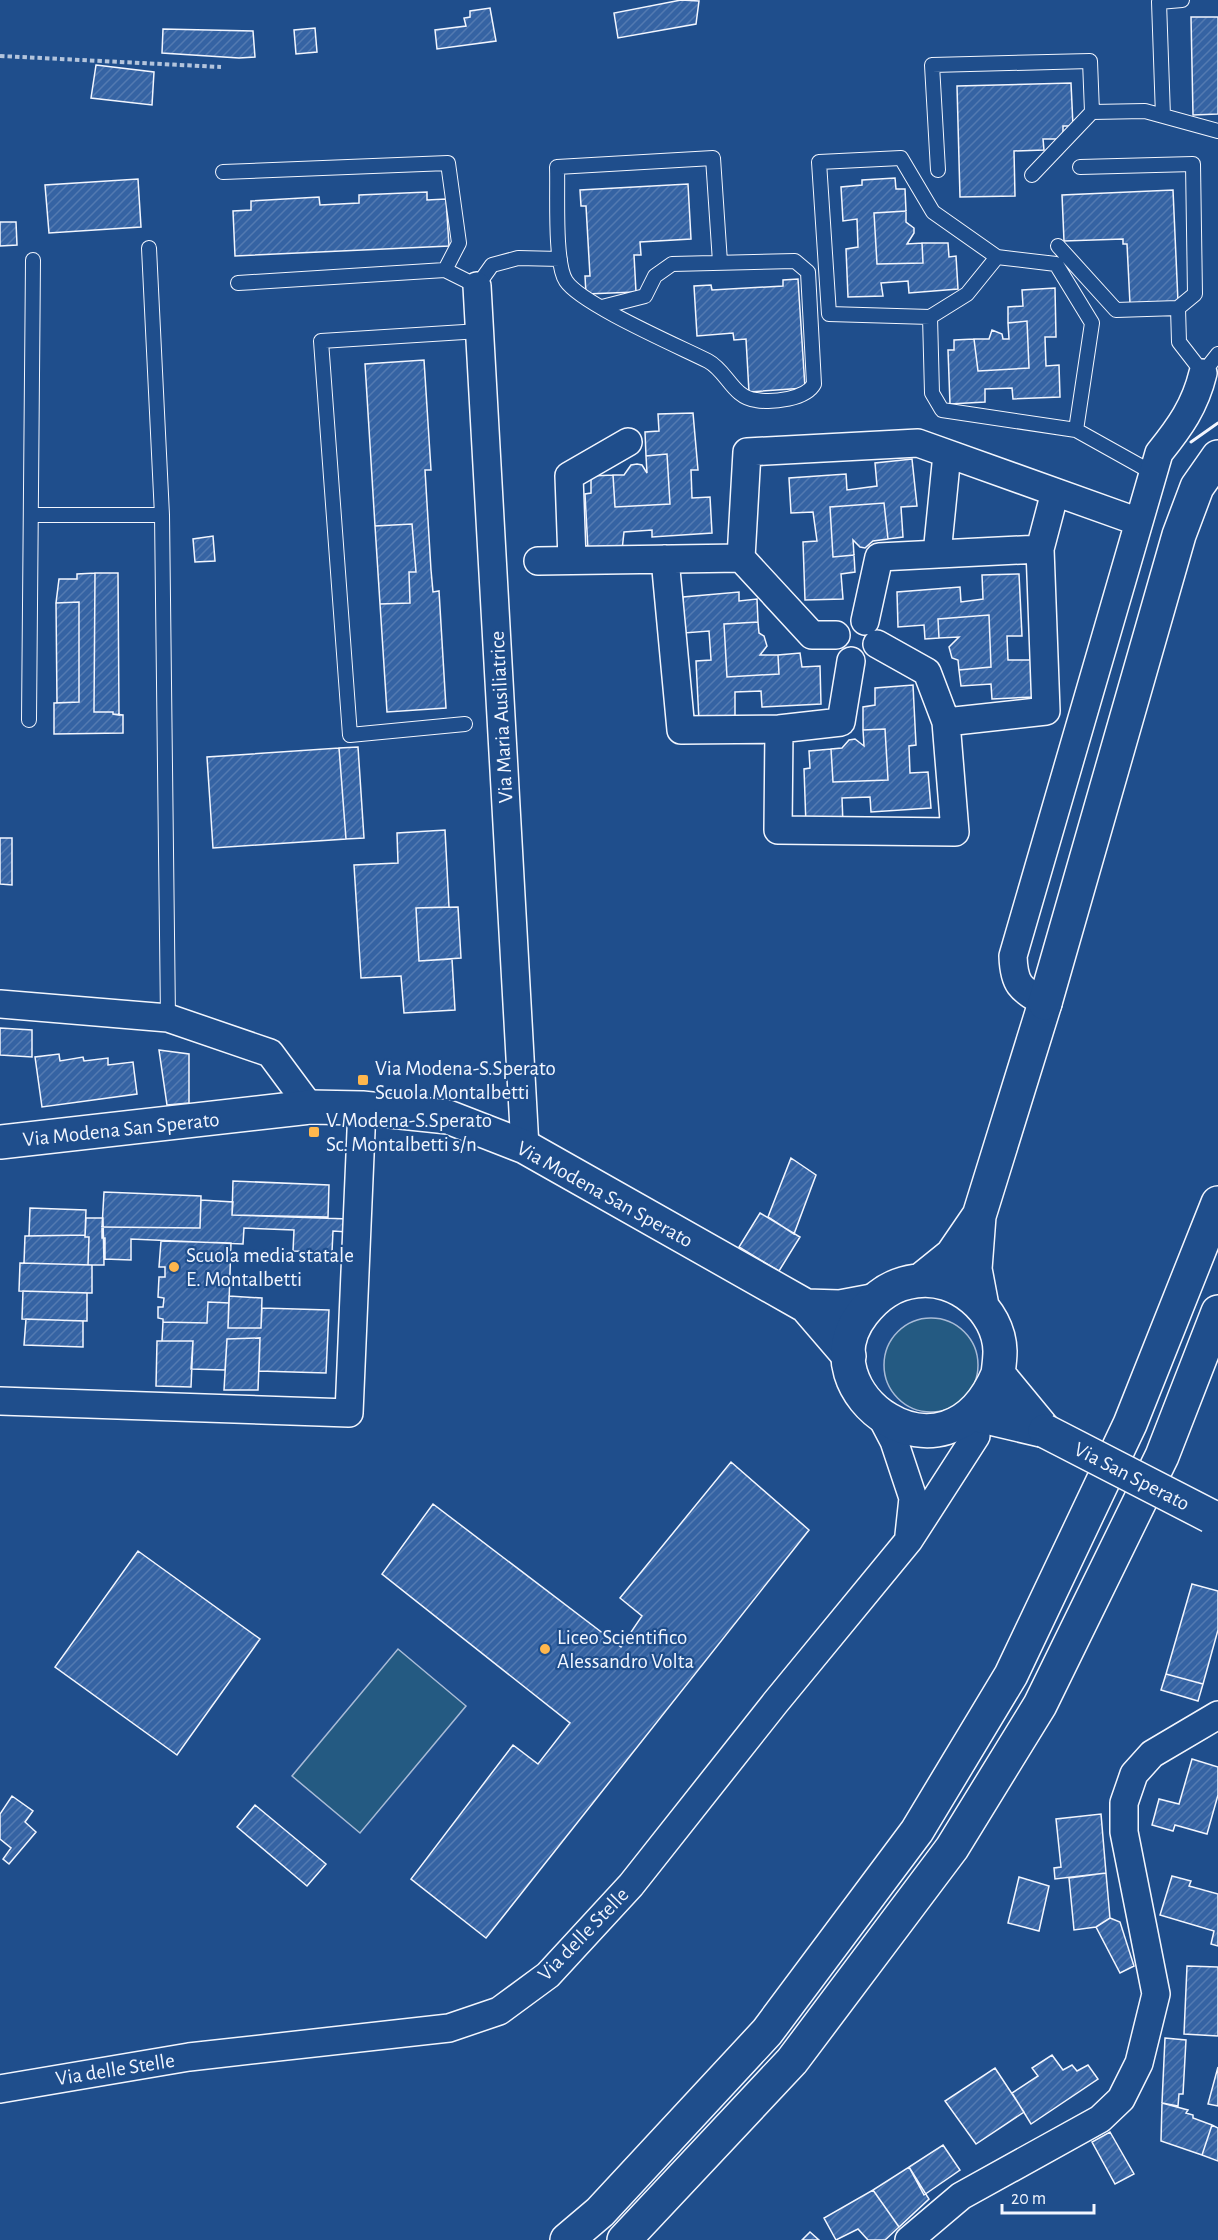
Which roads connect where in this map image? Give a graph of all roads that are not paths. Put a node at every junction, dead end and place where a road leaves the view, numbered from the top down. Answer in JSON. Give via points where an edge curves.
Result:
{"nodes":[{"id":1,"x":1182,"y":0,"type":"edge"},
{"id":2,"x":1092,"y":112,"type":"junction"},
{"id":3,"x":1163,"y":116,"type":"junction"},
{"id":4,"x":1218,"y":131,"type":"edge"},
{"id":5,"x":1080,"y":167,"type":"dead end"},
{"id":6,"x":938,"y":170,"type":"dead end"},
{"id":7,"x":223,"y":172,"type":"dead end"},
{"id":8,"x":1032,"y":175,"type":"dead end"},
{"id":9,"x":1058,"y":246,"type":"dead end"},
{"id":10,"x":149,"y":248,"type":"dead end"},
{"id":11,"x":997,"y":257,"type":"junction"},
{"id":12,"x":560,"y":259,"type":"junction"},
{"id":13,"x":33,"y":260,"type":"dead end"},
{"id":14,"x":720,"y":262,"type":"junction"},
{"id":15,"x":445,"y":270,"type":"junction"},
{"id":16,"x":238,"y":283,"type":"dead end"},
{"id":17,"x":477,"y":286,"type":"junction"},
{"id":18,"x":602,"y":307,"type":"junction"},
{"id":19,"x":1178,"y":309,"type":"junction"},
{"id":20,"x":930,"y":317,"type":"junction"},
{"id":21,"x":480,"y":331,"type":"junction"},
{"id":22,"x":1211,"y":364,"type":"edge"},
{"id":23,"x":1076,"y":430,"type":"junction"},
{"id":24,"x":628,"y":442,"type":"dead end"},
{"id":25,"x":947,"y":454,"type":"junction"},
{"id":26,"x":1218,"y":457,"type":"edge"},
{"id":27,"x":1153,"y":473,"type":"junction"},
{"id":28,"x":1055,"y":492,"type":"junction"},
{"id":29,"x":31,"y":515,"type":"junction"},
{"id":30,"x":162,"y":515,"type":"junction"},
{"id":31,"x":1139,"y":522,"type":"junction"},
{"id":32,"x":1040,"y":549,"type":"junction"},
{"id":33,"x":937,"y":554,"type":"junction"},
{"id":34,"x":741,"y":558,"type":"junction"},
{"id":35,"x":664,"y":559,"type":"junction"},
{"id":36,"x":573,"y":560,"type":"junction"},
{"id":37,"x":538,"y":561,"type":"dead end"},
{"id":38,"x":871,"y":632,"type":"junction"},
{"id":39,"x":836,"y":634,"type":"junction"},
{"id":40,"x":851,"y":660,"type":"junction"},
{"id":41,"x":28,"y":720,"type":"dead end"},
{"id":42,"x":946,"y":722,"type":"junction"},
{"id":43,"x":465,"y":724,"type":"dead end"},
{"id":44,"x":779,"y":729,"type":"junction"},
{"id":45,"x":1046,"y":1003,"type":"junction"},
{"id":46,"x":0,"y":1004,"type":"edge"},
{"id":47,"x":168,"y":1018,"type":"junction"},
{"id":48,"x":310,"y":1107,"type":"junction"},
{"id":49,"x":362,"y":1108,"type":"junction"},
{"id":50,"x":0,"y":1142,"type":"edge"},
{"id":51,"x":525,"y":1147,"type":"junction"},
{"id":52,"x":1218,"y":1203,"type":"edge"},
{"id":53,"x":978,"y":1216,"type":"junction"},
{"id":54,"x":921,"y":1280,"type":"junction"},
{"id":55,"x":872,"y":1301,"type":"junction"},
{"id":56,"x":806,"y":1306,"type":"junction"},
{"id":57,"x":982,"y":1306,"type":"junction"},
{"id":58,"x":1218,"y":1312,"type":"edge"},
{"id":59,"x":849,"y":1356,"type":"junction"},
{"id":60,"x":998,"y":1374,"type":"junction"},
{"id":61,"x":0,"y":1401,"type":"edge"},
{"id":62,"x":973,"y":1414,"type":"junction"},
{"id":63,"x":882,"y":1418,"type":"junction"},
{"id":64,"x":1045,"y":1431,"type":"junction"},
{"id":65,"x":1214,"y":1518,"type":"edge"},
{"id":66,"x":909,"y":1540,"type":"junction"},
{"id":67,"x":1218,"y":1715,"type":"edge"},
{"id":68,"x":0,"y":2089,"type":"edge"},
{"id":69,"x":567,"y":2240,"type":"edge"},
{"id":70,"x":624,"y":2240,"type":"edge"},
{"id":71,"x":909,"y":2240,"type":"edge"}],
"edges":[{"from":1,"to":3,"type":"lane","via":[[1159,2]]},
{"from":2,"to":3,"type":"lane","via":[[1145,111]]},
{"from":2,"to":6,"type":"lane","via":[[1090,61],[932,65]]},
{"from":2,"to":8,"type":"lane"},
{"from":3,"to":4,"type":"lane"},
{"from":5,"to":19,"type":"lane","via":[[1193,164],[1195,294]]},
{"from":7,"to":15,"type":"lane","via":[[448,163],[459,243]]},
{"from":9,"to":19,"type":"lane","via":[[1116,310]]},
{"from":10,"to":30,"type":"lane"},
{"from":11,"to":20,"type":"lane","via":[[967,294]]},
{"from":11,"to":20,"type":"lane","via":[[933,212],[901,158],[819,162],[830,314]]},
{"from":11,"to":23,"type":"lane","via":[[1056,264],[1092,323]]},
{"from":12,"to":14,"type":"lane","via":[[557,167],[713,158]]},
{"from":12,"to":17,"type":"lane","via":[[518,258],[492,265]]},
{"from":12,"to":18,"type":"lane","via":[[565,280],[580,296]]},
{"from":13,"to":29,"type":"lane"},
{"from":14,"to":18,"type":"lane","via":[[672,264],[655,276],[645,296]]},
{"from":14,"to":18,"type":"lane","via":[[795,261],[808,272],[814,384],[810,393],[756,400],[743,396],[715,364]]},
{"from":15,"to":16,"type":"lane"},
{"from":15,"to":17,"type":"lane"},
{"from":17,"to":21,"type":"street","name":"Via Maria Ausiliatrice"},
{"from":19,"to":22,"type":"lane","via":[[1179,342]]},
{"from":20,"to":23,"type":"lane","via":[[932,393],[942,410]]},
{"from":21,"to":43,"type":"lane","via":[[321,341],[350,735]]},
{"from":21,"to":51,"type":"street","name":"Via Maria Ausiliatrice"},
{"from":22,"to":27,"type":"street","via":[[1185,422],[1159,453]]},
{"from":23,"to":27,"type":"lane"},
{"from":24,"to":36,"type":"street","via":[[569,476]]},
{"from":25,"to":28,"type":"street"},
{"from":25,"to":33,"type":"street"},
{"from":25,"to":34,"type":"street","via":[[918,443],[747,452]]},
{"from":26,"to":45,"type":"main road","via":[[1197,487],[1179,535]]},
{"from":27,"to":31,"type":"street"},
{"from":28,"to":31,"type":"street"},
{"from":28,"to":32,"type":"street"},
{"from":29,"to":30,"type":"lane"},
{"from":29,"to":41,"type":"lane"},
{"from":30,"to":47,"type":"lane"},
{"from":31,"to":45,"type":"street","via":[[1012,956],[1014,975],[1022,989]]},
{"from":32,"to":33,"type":"street"},
{"from":32,"to":42,"type":"street","via":[[1046,711]]},
{"from":33,"to":38,"type":"street","via":[[879,557]]},
{"from":34,"to":35,"type":"street"},
{"from":34,"to":39,"type":"street","via":[[812,634]]},
{"from":35,"to":36,"type":"street"},
{"from":35,"to":44,"type":"street","via":[[681,730]]},
{"from":36,"to":37,"type":"street"},
{"from":38,"to":39,"type":"street","via":[[850,619]]},
{"from":38,"to":40,"type":"street","via":[[870,656]]},
{"from":38,"to":42,"type":"street","via":[[927,672]]},
{"from":39,"to":40,"type":"street","via":[[838,652]]},
{"from":40,"to":44,"type":"street","via":[[841,722]]},
{"from":42,"to":44,"type":"street","via":[[956,832],[778,830]]},
{"from":45,"to":53,"type":"main road"},
{"from":46,"to":47,"type":"street"},
{"from":47,"to":48,"type":"street","via":[[270,1053]]},
{"from":48,"to":49,"type":"main road","name":"Via Modena San Sperato"},
{"from":48,"to":50,"type":"main road","name":"Via Modena San Sperato"},
{"from":49,"to":51,"type":"main road","name":"Via Modena San Sperato","via":[[448,1117]]},
{"from":49,"to":61,"type":"street","via":[[349,1413]]},
{"from":51,"to":56,"type":"main road","name":"Via Modena San Sperato"},
{"from":52,"to":69,"type":"main road","via":[[1130,1424],[1011,1675],[917,1831],[766,2032],[600,2212]]},
{"from":53,"to":54,"type":"main road","via":[[952,1255]]},
{"from":53,"to":57,"type":"main road","via":[[975,1269]]},
{"from":54,"to":55,"type":"main road","via":[[886,1290]]},
{"from":54,"to":57,"type":"main road","via":[[944,1282],[964,1291]]},
{"from":55,"to":56,"type":"main road","via":[[840,1307]]},
{"from":55,"to":59,"type":"main road","via":[[852,1335]]},
{"from":56,"to":59,"type":"main road"},
{"from":57,"to":60,"type":"main road","via":[[994,1326],[1000,1350]]},
{"from":58,"to":70,"type":"main road","via":[[1162,1456],[1040,1706],[952,1848],[792,2061]]},
{"from":59,"to":63,"type":"main road","via":[[853,1380],[864,1401]]},
{"from":60,"to":62,"type":"main road","via":[[989,1396]]},
{"from":60,"to":64,"type":"main road"},
{"from":62,"to":63,"type":"main road","via":[[951,1426],[928,1431],[904,1428]]},
{"from":62,"to":64,"type":"main road"},
{"from":62,"to":66,"type":"street","name":"Via delle Stelle","via":[[976,1436]]},
{"from":63,"to":66,"type":"street","via":[[914,1498]]},
{"from":64,"to":65,"type":"main road","name":"Via San Sperato","bridge":true},
{"from":66,"to":68,"type":"street","name":"Via delle Stelle","via":[[631,1885],[548,1975],[499,2011],[449,2028],[189,2057]]},
{"from":67,"to":71,"type":"street","via":[[1152,1754],[1134,1774],[1124,1803],[1124,1832],[1156,1994],[1139,2063],[1121,2099],[1100,2119],[961,2196]]}]}
